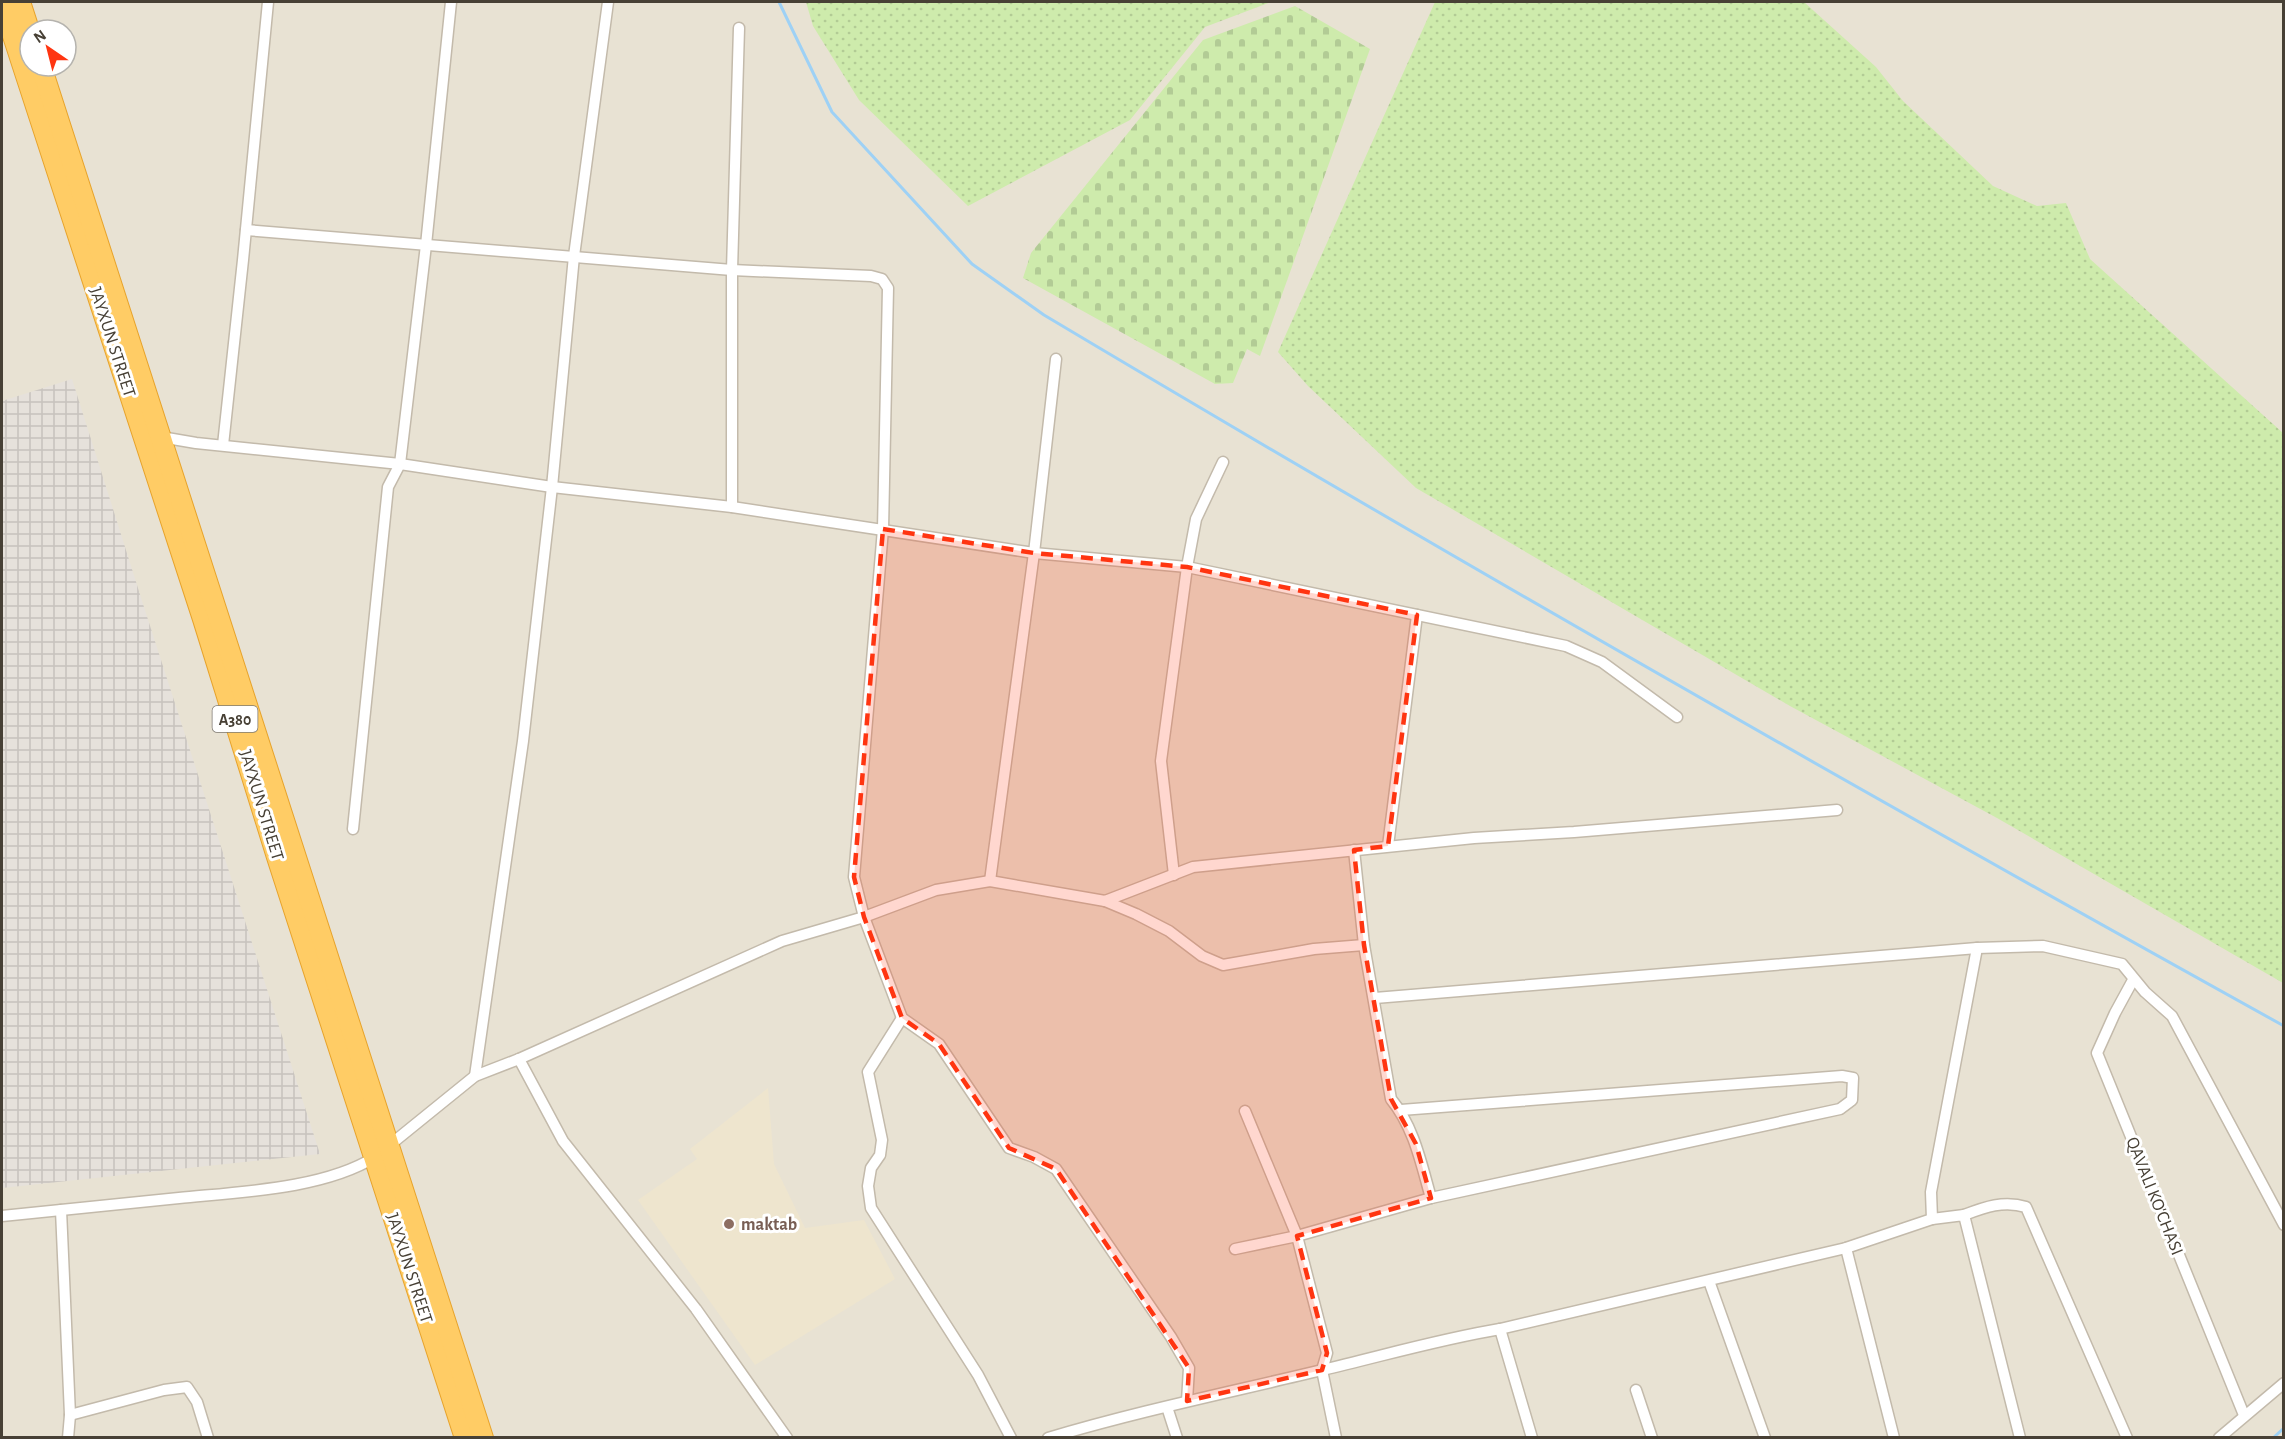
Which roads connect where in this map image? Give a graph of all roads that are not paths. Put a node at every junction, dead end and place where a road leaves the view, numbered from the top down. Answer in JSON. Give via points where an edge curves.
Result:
{"nodes":[{"id":1,"x":3,"y":2,"type":"edge"},
{"id":2,"x":20,"y":2,"type":"edge"},
{"id":3,"x":268,"y":2,"type":"edge"},
{"id":4,"x":451,"y":2,"type":"edge"},
{"id":5,"x":608,"y":2,"type":"edge"},
{"id":6,"x":25,"y":18,"type":"edge"},
{"id":7,"x":739,"y":28,"type":"dead end"},
{"id":8,"x":45,"y":78,"type":"edge"},
{"id":9,"x":246,"y":230,"type":"junction"},
{"id":10,"x":426,"y":245,"type":"junction"},
{"id":11,"x":574,"y":256,"type":"junction"},
{"id":12,"x":732,"y":270,"type":"junction"},
{"id":13,"x":1056,"y":359,"type":"dead end"},
{"id":14,"x":161,"y":437,"type":"junction"},
{"id":15,"x":223,"y":445,"type":"junction"},
{"id":16,"x":1222,"y":462,"type":"dead end"},
{"id":17,"x":400,"y":464,"type":"junction"},
{"id":18,"x":552,"y":487,"type":"junction"},
{"id":19,"x":732,"y":507,"type":"junction"},
{"id":20,"x":882,"y":529,"type":"junction"},
{"id":21,"x":1034,"y":553,"type":"junction"},
{"id":22,"x":1187,"y":567,"type":"junction"},
{"id":23,"x":1417,"y":615,"type":"junction"},
{"id":24,"x":1677,"y":717,"type":"dead end"},
{"id":25,"x":1837,"y":810,"type":"dead end"},
{"id":26,"x":353,"y":829,"type":"dead end"},
{"id":27,"x":1388,"y":846,"type":"junction"},
{"id":28,"x":1354,"y":850,"type":"junction"},
{"id":29,"x":1174,"y":875,"type":"junction"},
{"id":30,"x":990,"y":881,"type":"junction"},
{"id":31,"x":1105,"y":901,"type":"junction"},
{"id":32,"x":864,"y":917,"type":"junction"},
{"id":33,"x":1364,"y":945,"type":"junction"},
{"id":34,"x":1977,"y":948,"type":"junction"},
{"id":35,"x":2133,"y":980,"type":"junction"},
{"id":36,"x":1375,"y":998,"type":"junction"},
{"id":37,"x":902,"y":1018,"type":"junction"},
{"id":38,"x":519,"y":1059,"type":"junction"},
{"id":39,"x":475,"y":1076,"type":"junction"},
{"id":40,"x":1401,"y":1110,"type":"junction"},
{"id":41,"x":1245,"y":1111,"type":"dead end"},
{"id":42,"x":382,"y":1151,"type":"junction"},
{"id":43,"x":1431,"y":1198,"type":"junction"},
{"id":44,"x":61,"y":1210,"type":"junction"},
{"id":45,"x":1964,"y":1215,"type":"junction"},
{"id":46,"x":2,"y":1216,"type":"edge"},
{"id":47,"x":1932,"y":1220,"type":"junction"},
{"id":48,"x":2283,"y":1225,"type":"edge"},
{"id":49,"x":1297,"y":1236,"type":"junction"},
{"id":50,"x":1235,"y":1248,"type":"dead end"},
{"id":51,"x":1845,"y":1248,"type":"junction"},
{"id":52,"x":1708,"y":1281,"type":"junction"},
{"id":53,"x":1500,"y":1329,"type":"junction"},
{"id":54,"x":1323,"y":1370,"type":"junction"},
{"id":55,"x":2283,"y":1383,"type":"edge"},
{"id":56,"x":1636,"y":1390,"type":"dead end"},
{"id":57,"x":1187,"y":1401,"type":"junction"},
{"id":58,"x":1167,"y":1407,"type":"junction"},
{"id":59,"x":70,"y":1415,"type":"junction"},
{"id":60,"x":2244,"y":1415,"type":"junction"},
{"id":61,"x":68,"y":1437,"type":"edge"},
{"id":62,"x":208,"y":1437,"type":"edge"},
{"id":63,"x":465,"y":1437,"type":"edge"},
{"id":64,"x":483,"y":1437,"type":"edge"},
{"id":65,"x":787,"y":1437,"type":"edge"},
{"id":66,"x":1011,"y":1437,"type":"edge"},
{"id":67,"x":1047,"y":1437,"type":"edge"},
{"id":68,"x":1177,"y":1437,"type":"edge"},
{"id":69,"x":1336,"y":1437,"type":"edge"},
{"id":70,"x":1532,"y":1437,"type":"edge"},
{"id":71,"x":1652,"y":1437,"type":"edge"},
{"id":72,"x":1765,"y":1437,"type":"edge"},
{"id":73,"x":1894,"y":1437,"type":"edge"},
{"id":74,"x":2020,"y":1437,"type":"edge"},
{"id":75,"x":2127,"y":1437,"type":"edge"},
{"id":76,"x":2219,"y":1437,"type":"edge"}],
"edges":[{"from":1,"to":42,"type":"highway","name":"JAYXUN STREET","number":"A380"},
{"from":2,"to":6,"type":"highway"},
{"from":3,"to":9,"type":"street"},
{"from":4,"to":10,"type":"street"},
{"from":5,"to":11,"type":"street"},
{"from":7,"to":12,"type":"street"},
{"from":8,"to":14,"type":"highway","name":"JAYXUN STREET","number":"A380"},
{"from":9,"to":10,"type":"street"},
{"from":9,"to":15,"type":"street"},
{"from":10,"to":11,"type":"street"},
{"from":10,"to":17,"type":"street"},
{"from":11,"to":12,"type":"street"},
{"from":11,"to":18,"type":"street"},
{"from":12,"to":19,"type":"street"},
{"from":12,"to":20,"type":"street","via":[[872,276],[882,279],[888,288]]},
{"from":13,"to":21,"type":"street"},
{"from":14,"to":15,"type":"street"},
{"from":14,"to":42,"type":"highway","name":"JAYXUN STREET","number":"A380"},
{"from":15,"to":17,"type":"street"},
{"from":16,"to":22,"type":"street","via":[[1196,519]]},
{"from":17,"to":18,"type":"street"},
{"from":17,"to":26,"type":"street","via":[[387,487]]},
{"from":18,"to":19,"type":"street"},
{"from":18,"to":39,"type":"street","via":[[523,741]]},
{"from":19,"to":20,"type":"street"},
{"from":20,"to":21,"type":"street"},
{"from":20,"to":32,"type":"street","via":[[854,878]]},
{"from":21,"to":22,"type":"street"},
{"from":21,"to":30,"type":"street"},
{"from":22,"to":23,"type":"street"},
{"from":22,"to":29,"type":"street","via":[[1161,761]]},
{"from":23,"to":24,"type":"street","via":[[1566,646],[1602,662]]},
{"from":23,"to":27,"type":"street"},
{"from":25,"to":27,"type":"street"},
{"from":27,"to":28,"type":"street"},
{"from":28,"to":29,"type":"street","via":[[1193,867]]},
{"from":28,"to":33,"type":"street"},
{"from":29,"to":31,"type":"street"},
{"from":30,"to":31,"type":"street"},
{"from":30,"to":32,"type":"street","via":[[936,890]]},
{"from":31,"to":33,"type":"street","via":[[1169,931],[1202,956],[1223,965],[1314,949]]},
{"from":32,"to":37,"type":"street"},
{"from":32,"to":38,"type":"street","via":[[782,941]]},
{"from":33,"to":36,"type":"street"},
{"from":34,"to":35,"type":"street","via":[[2043,946],[2122,964]]},
{"from":34,"to":36,"type":"street"},
{"from":34,"to":47,"type":"street","via":[[1931,1192]]},
{"from":35,"to":48,"type":"street","via":[[2172,1016]]},
{"from":35,"to":60,"type":"street","name":"QAVALI KO'CHASI","via":[[2097,1053]]},
{"from":36,"to":40,"type":"street","via":[[1391,1099]]},
{"from":37,"to":57,"type":"street","via":[[939,1044],[1009,1148],[1056,1168],[1189,1368]]},
{"from":37,"to":66,"type":"street","via":[[868,1072],[882,1140],[868,1186],[872,1208],[978,1375]]},
{"from":38,"to":39,"type":"street"},
{"from":38,"to":65,"type":"street","via":[[563,1141],[696,1309]]},
{"from":39,"to":42,"type":"street"},
{"from":40,"to":43,"type":"street","via":[[1416,1144]]},
{"from":40,"to":43,"type":"street","via":[[1854,1078],[1852,1100],[1840,1109]]},
{"from":41,"to":49,"type":"street"},
{"from":42,"to":44,"type":"street","via":[[361,1166],[324,1178],[258,1190]]},
{"from":42,"to":63,"type":"highway","name":"JAYXUN STREET","number":"A380"},
{"from":42,"to":64,"type":"highway","name":"JAYXUN STREET","number":"A380"},
{"from":43,"to":49,"type":"street"},
{"from":44,"to":46,"type":"street"},
{"from":44,"to":59,"type":"street"},
{"from":45,"to":47,"type":"street"},
{"from":45,"to":74,"type":"street"},
{"from":45,"to":75,"type":"street","via":[[1993,1204],[2026,1207]]},
{"from":47,"to":51,"type":"street"},
{"from":49,"to":50,"type":"street"},
{"from":49,"to":54,"type":"street","via":[[1328,1353]]},
{"from":51,"to":52,"type":"street"},
{"from":51,"to":73,"type":"street"},
{"from":52,"to":53,"type":"street"},
{"from":52,"to":72,"type":"street"},
{"from":53,"to":54,"type":"street"},
{"from":53,"to":70,"type":"street"},
{"from":54,"to":57,"type":"street"},
{"from":54,"to":69,"type":"street"},
{"from":55,"to":60,"type":"street"},
{"from":56,"to":71,"type":"street"},
{"from":57,"to":58,"type":"street"},
{"from":58,"to":67,"type":"street"},
{"from":58,"to":68,"type":"street"},
{"from":59,"to":61,"type":"street"},
{"from":59,"to":62,"type":"street","via":[[187,1387]]},
{"from":60,"to":76,"type":"street"}]}
